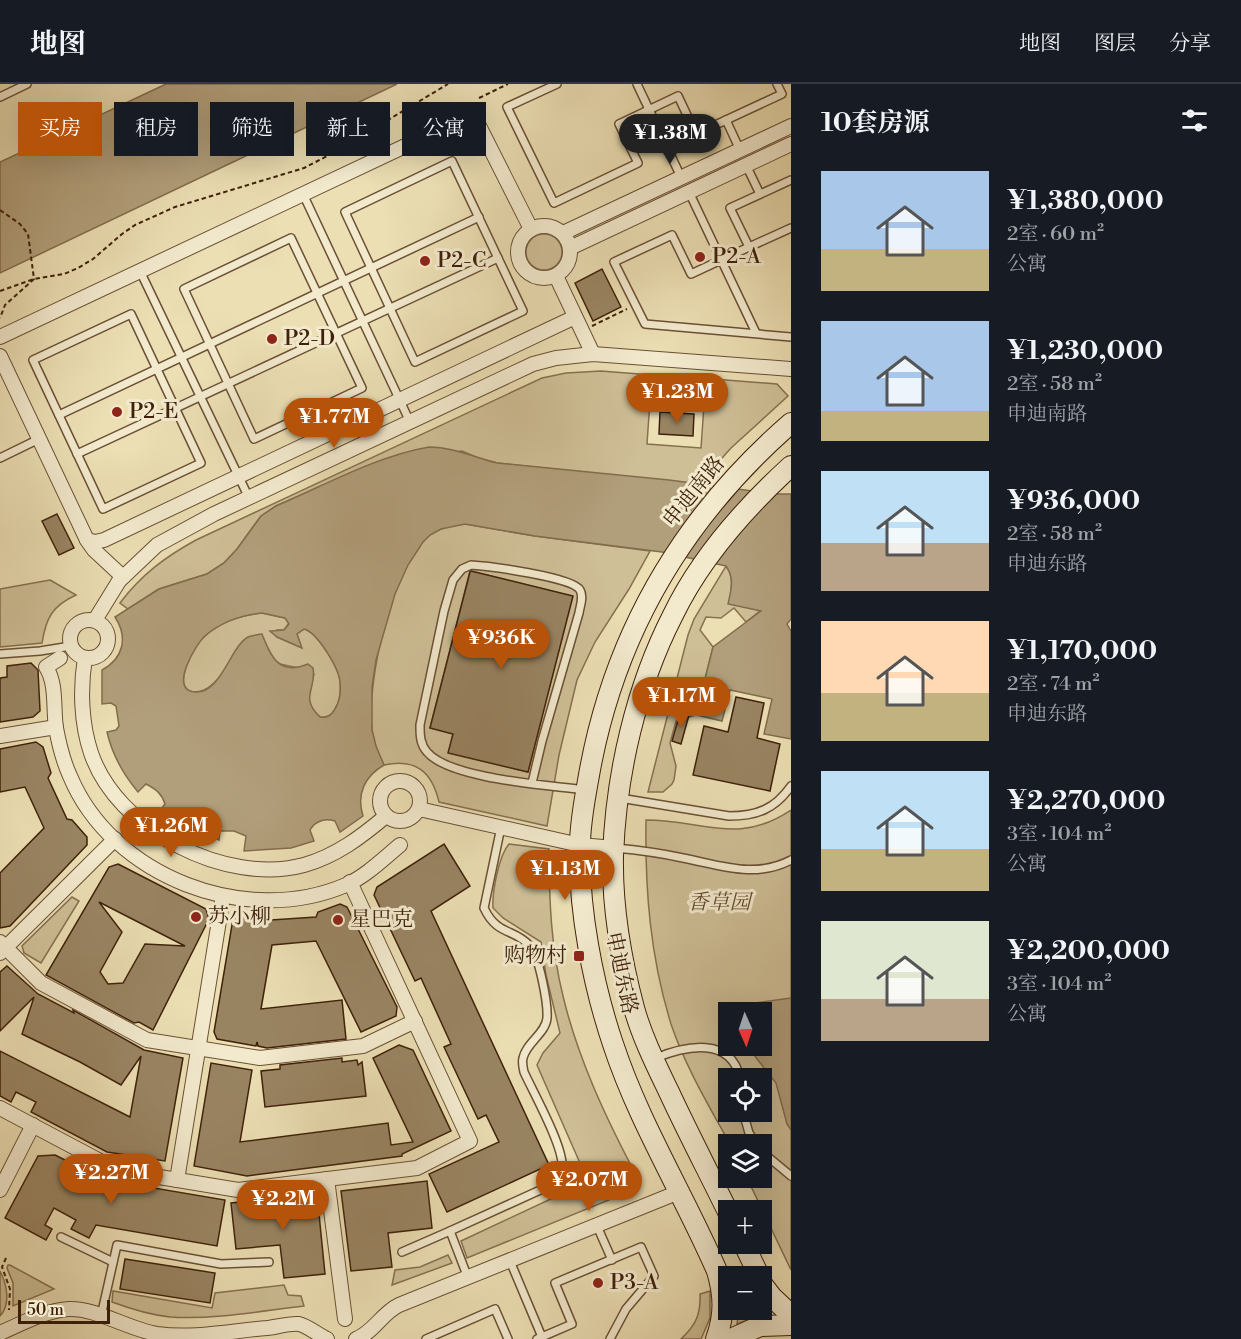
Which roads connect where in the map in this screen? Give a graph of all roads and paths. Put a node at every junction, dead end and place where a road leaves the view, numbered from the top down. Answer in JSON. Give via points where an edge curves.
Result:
{"nodes":[{"id":1,"x":27,"y":84,"type":"edge"},
{"id":2,"x":448,"y":84,"type":"edge"},
{"id":3,"x":508,"y":84,"type":"edge"},
{"id":4,"x":557,"y":84,"type":"edge"},
{"id":5,"x":637,"y":84,"type":"edge"},
{"id":6,"x":777,"y":84,"type":"edge"},
{"id":7,"x":0,"y":97,"type":"edge"},
{"id":8,"x":479,"y":98,"type":"dead end"},
{"id":9,"x":649,"y":110,"type":"junction"},
{"id":10,"x":726,"y":120,"type":"junction"},
{"id":11,"x":791,"y":126,"type":"edge"},
{"id":12,"x":791,"y":144,"type":"edge"},
{"id":13,"x":740,"y":150,"type":"junction"},
{"id":14,"x":746,"y":165,"type":"junction"},
{"id":15,"x":681,"y":177,"type":"junction"},
{"id":16,"x":791,"y":180,"type":"edge"},
{"id":17,"x":689,"y":192,"type":"junction"},
{"id":18,"x":303,"y":194,"type":"junction"},
{"id":19,"x":760,"y":194,"type":"junction"},
{"id":20,"x":0,"y":210,"type":"edge"},
{"id":21,"x":479,"y":218,"type":"junction"},
{"id":22,"x":791,"y":228,"type":"edge"},
{"id":23,"x":531,"y":229,"type":"junction"},
{"id":24,"x":562,"y":233,"type":"junction"},
{"id":25,"x":750,"y":247,"type":"junction"},
{"id":26,"x":570,"y":248,"type":"junction"},
{"id":27,"x":498,"y":258,"type":"junction"},
{"id":28,"x":721,"y":261,"type":"junction"},
{"id":29,"x":371,"y":267,"type":"junction"},
{"id":30,"x":140,"y":271,"type":"junction"},
{"id":31,"x":556,"y":276,"type":"junction"},
{"id":32,"x":34,"y":279,"type":"junction"},
{"id":33,"x":343,"y":280,"type":"junction"},
{"id":34,"x":0,"y":291,"type":"edge"},
{"id":35,"x":317,"y":293,"type":"junction"},
{"id":36,"x":390,"y":307,"type":"junction"},
{"id":37,"x":627,"y":309,"type":"dead end"},
{"id":38,"x":575,"y":317,"type":"junction"},
{"id":39,"x":0,"y":318,"type":"edge"},
{"id":40,"x":362,"y":320,"type":"junction"},
{"id":41,"x":591,"y":327,"type":"dead end"},
{"id":42,"x":336,"y":332,"type":"junction"},
{"id":43,"x":756,"y":333,"type":"junction"},
{"id":44,"x":791,"y":336,"type":"edge"},
{"id":45,"x":0,"y":337,"type":"edge"},
{"id":46,"x":209,"y":344,"type":"junction"},
{"id":47,"x":592,"y":354,"type":"junction"},
{"id":48,"x":0,"y":356,"type":"edge"},
{"id":49,"x":181,"y":357,"type":"junction"},
{"id":50,"x":156,"y":368,"type":"junction"},
{"id":51,"x":791,"y":369,"type":"edge"},
{"id":52,"x":228,"y":383,"type":"junction"},
{"id":53,"x":200,"y":396,"type":"junction"},
{"id":54,"x":400,"y":400,"type":"junction"},
{"id":55,"x":175,"y":408,"type":"junction"},
{"id":56,"x":59,"y":415,"type":"junction"},
{"id":57,"x":410,"y":422,"type":"junction"},
{"id":58,"x":791,"y":423,"type":"edge"},
{"id":59,"x":39,"y":439,"type":"junction"},
{"id":60,"x":77,"y":454,"type":"junction"},
{"id":61,"x":0,"y":458,"type":"edge"},
{"id":62,"x":791,"y":466,"type":"edge"},
{"id":63,"x":238,"y":477,"type":"junction"},
{"id":64,"x":249,"y":498,"type":"junction"},
{"id":65,"x":87,"y":540,"type":"junction"},
{"id":66,"x":123,"y":577,"type":"junction"},
{"id":67,"x":647,"y":602,"type":"joint"},
{"id":68,"x":95,"y":620,"type":"junction"},
{"id":69,"x":71,"y":646,"type":"junction"},
{"id":70,"x":0,"y":654,"type":"edge"},
{"id":71,"x":85,"y":657,"type":"junction"},
{"id":72,"x":60,"y":658,"type":"dead end"},
{"id":73,"x":56,"y":727,"type":"junction"},
{"id":74,"x":0,"y":736,"type":"edge"},
{"id":75,"x":532,"y":783,"type":"junction"},
{"id":76,"x":791,"y":786,"type":"edge"},
{"id":77,"x":586,"y":790,"type":"junction"},
{"id":78,"x":619,"y":798,"type":"junction"},
{"id":79,"x":419,"y":809,"type":"junction"},
{"id":80,"x":386,"y":816,"type":"junction"},
{"id":81,"x":501,"y":827,"type":"junction"},
{"id":82,"x":115,"y":840,"type":"junction"},
{"id":83,"x":400,"y":845,"type":"dead end"},
{"id":84,"x":580,"y":845,"type":"junction"},
{"id":85,"x":614,"y":848,"type":"junction"},
{"id":86,"x":791,"y":860,"type":"edge"},
{"id":87,"x":350,"y":882,"type":"junction"},
{"id":88,"x":222,"y":896,"type":"junction"},
{"id":89,"x":2,"y":947,"type":"edge"},
{"id":90,"x":415,"y":1021,"type":"junction"},
{"id":91,"x":198,"y":1049,"type":"junction"},
{"id":92,"x":653,"y":1059,"type":"junction"},
{"id":93,"x":736,"y":1068,"type":"edge"},
{"id":94,"x":0,"y":1108,"type":"edge"},
{"id":95,"x":33,"y":1125,"type":"junction"},
{"id":96,"x":772,"y":1160,"type":"edge"},
{"id":97,"x":791,"y":1176,"type":"edge"},
{"id":98,"x":327,"y":1179,"type":"junction"},
{"id":99,"x":177,"y":1180,"type":"junction"},
{"id":100,"x":0,"y":1190,"type":"edge"},
{"id":101,"x":679,"y":1192,"type":"junction"},
{"id":102,"x":722,"y":1200,"type":"edge"},
{"id":103,"x":597,"y":1226,"type":"junction"},
{"id":104,"x":450,"y":1231,"type":"junction"},
{"id":105,"x":61,"y":1237,"type":"dead end"},
{"id":106,"x":402,"y":1252,"type":"dead end"},
{"id":107,"x":6,"y":1258,"type":"dead end"},
{"id":108,"x":612,"y":1260,"type":"junction"},
{"id":109,"x":510,"y":1261,"type":"junction"},
{"id":110,"x":113,"y":1262,"type":"junction"},
{"id":111,"x":269,"y":1262,"type":"dead end"},
{"id":112,"x":468,"y":1278,"type":"junction"},
{"id":113,"x":772,"y":1297,"type":"edge"},
{"id":114,"x":9,"y":1310,"type":"dead end"},
{"id":115,"x":791,"y":1315,"type":"edge"},
{"id":116,"x":101,"y":1316,"type":"junction"},
{"id":117,"x":345,"y":1319,"type":"dead end"},
{"id":118,"x":791,"y":1325,"type":"edge"},
{"id":119,"x":0,"y":1333,"type":"edge"},
{"id":120,"x":177,"y":1337,"type":"edge"},
{"id":121,"x":365,"y":1337,"type":"edge"},
{"id":122,"x":540,"y":1338,"type":"edge"},
{"id":123,"x":327,"y":1339,"type":"edge"},
{"id":124,"x":426,"y":1339,"type":"edge"},
{"id":125,"x":508,"y":1339,"type":"edge"},
{"id":126,"x":610,"y":1339,"type":"edge"},
{"id":127,"x":716,"y":1339,"type":"edge"},
{"id":128,"x":731,"y":1339,"type":"edge"}],
"edges":[{"from":1,"to":7,"type":"lane"},
{"from":2,"to":32,"type":"path","via":[[304,168],[175,207],[135,225],[78,268]]},
{"from":3,"to":8,"type":"path"},
{"from":4,"to":9,"type":"lane","via":[[507,108],[554,203],[638,163],[619,124]]},
{"from":5,"to":9,"type":"lane"},
{"from":6,"to":10,"type":"lane","via":[[782,94]]},
{"from":9,"to":10,"type":"lane","via":[[678,96],[696,134]]},
{"from":9,"to":15,"type":"lane"},
{"from":10,"to":13,"type":"lane"},
{"from":11,"to":13,"type":"street"},
{"from":12,"to":14,"type":"street"},
{"from":13,"to":15,"type":"street"},
{"from":14,"to":17,"type":"street"},
{"from":14,"to":19,"type":"lane"},
{"from":15,"to":24,"type":"street"},
{"from":16,"to":19,"type":"lane"},
{"from":17,"to":26,"type":"street"},
{"from":17,"to":28,"type":"lane"},
{"from":18,"to":23,"type":"street","via":[[474,114]]},
{"from":18,"to":30,"type":"street"},
{"from":18,"to":33,"type":"lane"},
{"from":19,"to":25,"type":"lane","via":[[730,207]]},
{"from":20,"to":32,"type":"path","via":[[28,234]]},
{"from":21,"to":27,"type":"lane"},
{"from":21,"to":29,"type":"lane"},
{"from":21,"to":29,"type":"lane","via":[[452,161],[345,212]]},
{"from":22,"to":25,"type":"lane"},
{"from":23,"to":24,"type":"street","via":[[547,226]]},
{"from":23,"to":31,"type":"street","via":[[519,243],[523,269],[538,278]]},
{"from":24,"to":26,"type":"street"},
{"from":25,"to":28,"type":"lane"},
{"from":26,"to":31,"type":"street","via":[[568,264]]},
{"from":27,"to":36,"type":"lane"},
{"from":27,"to":36,"type":"lane","via":[[523,311],[416,362]]},
{"from":28,"to":43,"type":"lane"},
{"from":28,"to":43,"type":"lane","via":[[691,274],[672,235],[614,262],[645,324]]},
{"from":29,"to":33,"type":"lane"},
{"from":29,"to":36,"type":"lane"},
{"from":30,"to":45,"type":"street"},
{"from":30,"to":49,"type":"lane"},
{"from":31,"to":38,"type":"street"},
{"from":32,"to":34,"type":"path"},
{"from":32,"to":39,"type":"path","via":[[5,305]]},
{"from":33,"to":35,"type":"lane"},
{"from":33,"to":40,"type":"lane"},
{"from":35,"to":42,"type":"lane"},
{"from":35,"to":46,"type":"lane"},
{"from":35,"to":46,"type":"lane","via":[[291,238],[184,289]]},
{"from":36,"to":40,"type":"lane"},
{"from":37,"to":41,"type":"path"},
{"from":38,"to":47,"type":"street"},
{"from":38,"to":54,"type":"street"},
{"from":40,"to":42,"type":"lane"},
{"from":40,"to":54,"type":"lane"},
{"from":42,"to":52,"type":"lane"},
{"from":42,"to":52,"type":"lane","via":[[362,388],[254,439]]},
{"from":43,"to":44,"type":"lane"},
{"from":46,"to":49,"type":"lane"},
{"from":46,"to":52,"type":"lane"},
{"from":47,"to":51,"type":"street"},
{"from":47,"to":57,"type":"street","via":[[533,364]]},
{"from":48,"to":59,"type":"street"},
{"from":49,"to":50,"type":"lane"},
{"from":49,"to":53,"type":"lane"},
{"from":50,"to":55,"type":"lane"},
{"from":50,"to":56,"type":"lane"},
{"from":50,"to":56,"type":"lane","via":[[131,314],[33,360]]},
{"from":52,"to":53,"type":"lane"},
{"from":53,"to":55,"type":"lane"},
{"from":53,"to":63,"type":"lane"},
{"from":54,"to":57,"type":"lane"},
{"from":54,"to":63,"type":"street"},
{"from":55,"to":60,"type":"lane"},
{"from":55,"to":60,"type":"lane","via":[[201,463],[103,509]]},
{"from":56,"to":60,"type":"lane"},
{"from":57,"to":64,"type":"street"},
{"from":58,"to":67,"type":"street","name":"申迪南路","via":[[706,510],[666,566]]},
{"from":59,"to":61,"type":"lane"},
{"from":59,"to":65,"type":"street"},
{"from":62,"to":78,"type":"street","name":"申迪东路","via":[[728,533],[673,614],[638,708]]},
{"from":63,"to":64,"type":"lane"},
{"from":63,"to":65,"type":"street","via":[[104,540]]},
{"from":64,"to":66,"type":"street","via":[[157,545]]},
{"from":65,"to":66,"type":"street"},
{"from":66,"to":68,"type":"street"},
{"from":67,"to":77,"type":"street","name":"申迪东路","via":[[605,704]]},
{"from":68,"to":69,"type":"street","via":[[77,623],[70,633]]},
{"from":68,"to":71,"type":"street","via":[[105,628],[108,640],[103,652]]},
{"from":69,"to":70,"type":"lane"},
{"from":69,"to":71,"type":"street"},
{"from":71,"to":80,"type":"street","via":[[84,718],[92,753],[105,780],[133,814],[186,848],[214,861],[250,869],[304,865],[352,844]]},
{"from":72,"to":73,"type":"street","via":[[46,667],[52,676]]},
{"from":73,"to":74,"type":"street"},
{"from":73,"to":82,"type":"street","via":[[74,786]]},
{"from":75,"to":75,"type":"lane","via":[[458,769],[438,761],[426,751],[421,740],[420,725],[444,611],[453,580],[471,565],[551,578],[572,583],[580,590],[579,614]]},
{"from":75,"to":77,"type":"lane"},
{"from":76,"to":78,"type":"lane","via":[[775,806],[747,816]]},
{"from":77,"to":84,"type":"street","name":"申迪东路"},
{"from":78,"to":85,"type":"street","name":"申迪东路"},
{"from":79,"to":80,"type":"street","via":[[405,821]]},
{"from":79,"to":80,"type":"street","via":[[417,789],[406,782],[393,782],[380,797],[379,804]]},
{"from":79,"to":81,"type":"street"},
{"from":81,"to":84,"type":"street"},
{"from":81,"to":104,"type":"lane","via":[[484,908],[501,929],[530,946],[536,958],[547,1022],[522,1058],[524,1072],[560,1152],[562,1170],[549,1186]]},
{"from":82,"to":88,"type":"street","via":[[177,880]]},
{"from":82,"to":89,"type":"street"},
{"from":83,"to":87,"type":"street"},
{"from":84,"to":85,"type":"street"},
{"from":84,"to":101,"type":"street","name":"申迪东路","via":[[586,925],[597,988],[613,1045]]},
{"from":85,"to":86,"type":"lane","via":[[736,870],[771,868]]},
{"from":85,"to":92,"type":"street","name":"申迪东路","via":[[615,901],[623,959],[634,1010]]},
{"from":87,"to":88,"type":"street","via":[[287,900]]},
{"from":87,"to":90,"type":"street"},
{"from":88,"to":91,"type":"street"},
{"from":89,"to":91,"type":"street","via":[[41,983],[147,1040]]},
{"from":90,"to":91,"type":"street","via":[[363,1046],[260,1058]]},
{"from":90,"to":98,"type":"street","via":[[470,1141],[417,1168]]},
{"from":91,"to":99,"type":"street"},
{"from":92,"to":93,"type":"lane","via":[[699,1047],[720,1052]]},
{"from":92,"to":102,"type":"street","name":"申迪东路"},
{"from":94,"to":95,"type":"street"},
{"from":95,"to":99,"type":"street","via":[[117,1170]]},
{"from":95,"to":100,"type":"street"},
{"from":96,"to":97,"type":"lane"},
{"from":98,"to":99,"type":"street","via":[[238,1190]]},
{"from":98,"to":117,"type":"street"},
{"from":101,"to":103,"type":"street"},
{"from":101,"to":127,"type":"street","name":"申迪东路","via":[[713,1261],[722,1290],[722,1325]]},
{"from":103,"to":108,"type":"lane"},
{"from":103,"to":109,"type":"street"},
{"from":104,"to":106,"type":"lane"},
{"from":104,"to":112,"type":"lane"},
{"from":105,"to":110,"type":"lane"},
{"from":107,"to":114,"type":"path","via":[[2,1267],[10,1289]]},
{"from":108,"to":122,"type":"lane","via":[[555,1283],[572,1324]]},
{"from":108,"to":126,"type":"lane","via":[[641,1247],[654,1276],[626,1309]]},
{"from":109,"to":112,"type":"street"},
{"from":109,"to":122,"type":"lane"},
{"from":110,"to":111,"type":"lane","via":[[117,1245],[221,1264]]},
{"from":110,"to":116,"type":"lane"},
{"from":112,"to":121,"type":"street","via":[[389,1310]]},
{"from":113,"to":115,"type":"street"},
{"from":116,"to":119,"type":"street","via":[[65,1309]]},
{"from":116,"to":120,"type":"street","via":[[140,1330]]},
{"from":118,"to":128,"type":"street","via":[[759,1326]]},
{"from":120,"to":123,"type":"street","via":[[299,1324]]},
{"from":124,"to":125,"type":"lane","via":[[495,1309]]}]}
